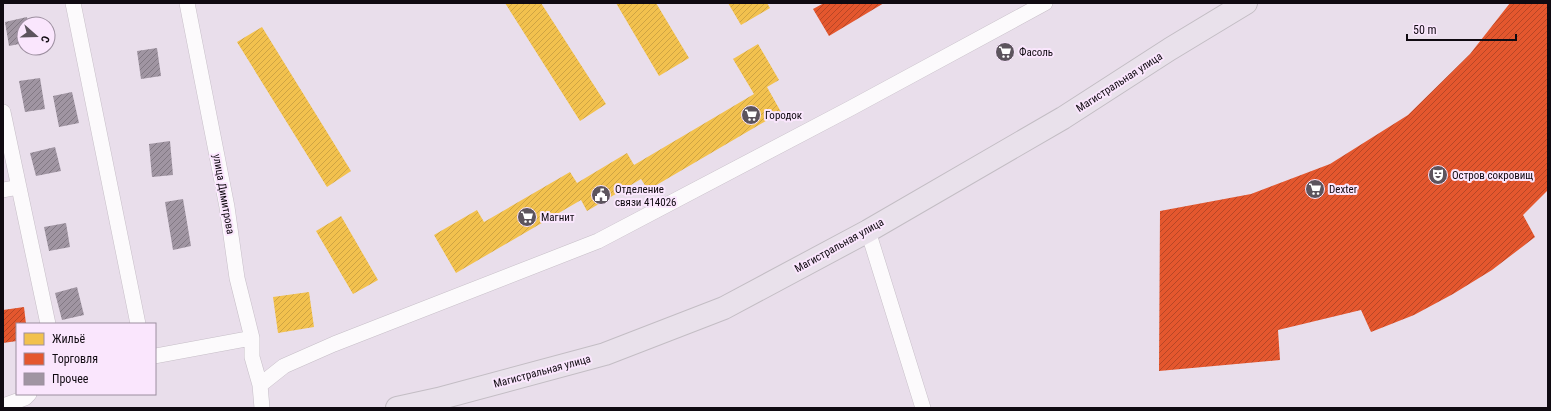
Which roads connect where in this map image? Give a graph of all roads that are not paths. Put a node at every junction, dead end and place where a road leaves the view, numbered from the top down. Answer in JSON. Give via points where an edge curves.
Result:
{"nodes":[{"id":1,"x":73,"y":3,"type":"edge"},
{"id":2,"x":187,"y":3,"type":"edge"},
{"id":3,"x":1045,"y":3,"type":"edge"},
{"id":4,"x":1246,"y":3,"type":"edge"},
{"id":5,"x":3,"y":112,"type":"edge"},
{"id":6,"x":19,"y":187,"type":"junction"},
{"id":7,"x":3,"y":190,"type":"edge"},
{"id":8,"x":868,"y":231,"type":"junction"},
{"id":9,"x":48,"y":323,"type":"edge"},
{"id":10,"x":138,"y":323,"type":"edge"},
{"id":11,"x":252,"y":338,"type":"junction"},
{"id":12,"x":156,"y":356,"type":"edge"},
{"id":13,"x":260,"y":385,"type":"junction"},
{"id":14,"x":29,"y":395,"type":"edge"},
{"id":15,"x":3,"y":406,"type":"edge"},
{"id":16,"x":405,"y":407,"type":"edge"},
{"id":17,"x":262,"y":408,"type":"edge"},
{"id":18,"x":923,"y":408,"type":"edge"}],
"edges":[{"from":1,"to":10,"type":"street"},
{"from":2,"to":11,"type":"street","name":"улица Димитрова","via":[[227,207],[237,278]]},
{"from":3,"to":13,"type":"street","via":[[598,241],[334,344],[284,366]]},
{"from":4,"to":8,"type":"highway","name":"Магистральная улица","via":[[1063,118]]},
{"from":5,"to":6,"type":"street"},
{"from":6,"to":7,"type":"street"},
{"from":6,"to":9,"type":"street"},
{"from":8,"to":16,"type":"highway","name":"Магистральная улица","via":[[724,308],[605,354]]},
{"from":8,"to":18,"type":"street"},
{"from":11,"to":12,"type":"street"},
{"from":11,"to":13,"type":"street","name":"улица Димитрова","via":[[252,357]]},
{"from":13,"to":17,"type":"street","name":"улица Димитрова"},
{"from":14,"to":15,"type":"street"}]}
